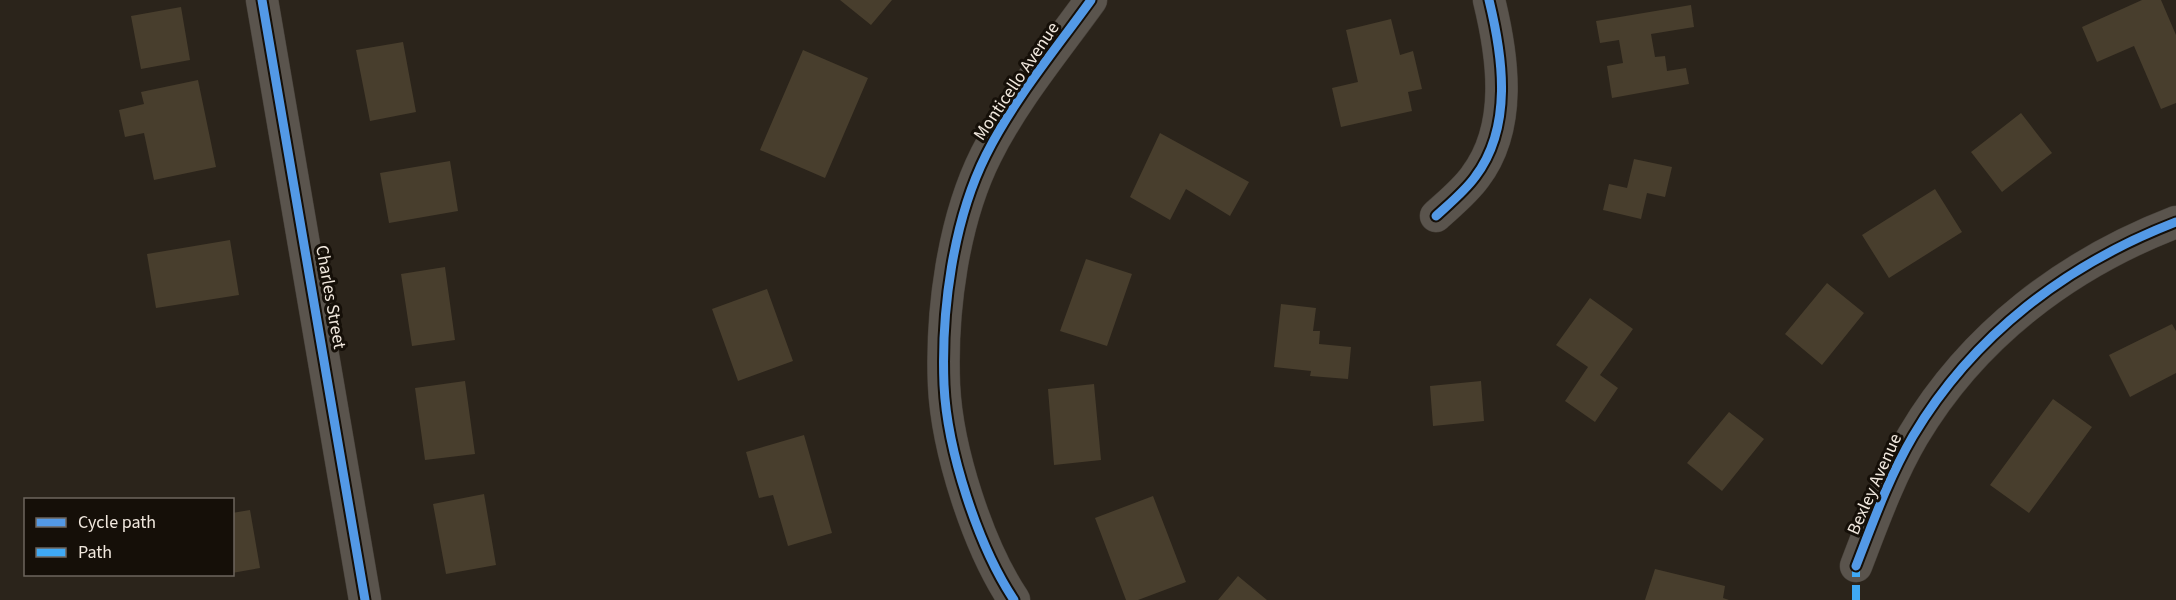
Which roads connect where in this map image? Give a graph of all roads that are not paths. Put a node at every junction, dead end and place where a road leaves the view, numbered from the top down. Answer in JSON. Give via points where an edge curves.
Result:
{"nodes":[{"id":1,"x":262,"y":0,"type":"edge"},
{"id":2,"x":1091,"y":0,"type":"edge"},
{"id":3,"x":1489,"y":0,"type":"edge"},
{"id":4,"x":1436,"y":216,"type":"dead end"},
{"id":5,"x":2176,"y":222,"type":"edge"},
{"id":6,"x":1856,"y":566,"type":"dead end"},
{"id":7,"x":365,"y":600,"type":"edge"},
{"id":8,"x":1014,"y":600,"type":"edge"}],
"edges":[{"from":1,"to":7,"type":"street","name":"Charles Street"},
{"from":2,"to":8,"type":"street","name":"Monticello Avenue","via":[[987,153],[969,194],[953,259],[944,386],[950,425],[966,490],[989,556]]},
{"from":3,"to":4,"type":"street","via":[[1501,63],[1496,135],[1475,177]]},
{"from":5,"to":6,"type":"street","name":"Bexley Avenue","via":[[2085,264],[2020,310],[1959,369],[1912,437],[1879,505]]}]}
